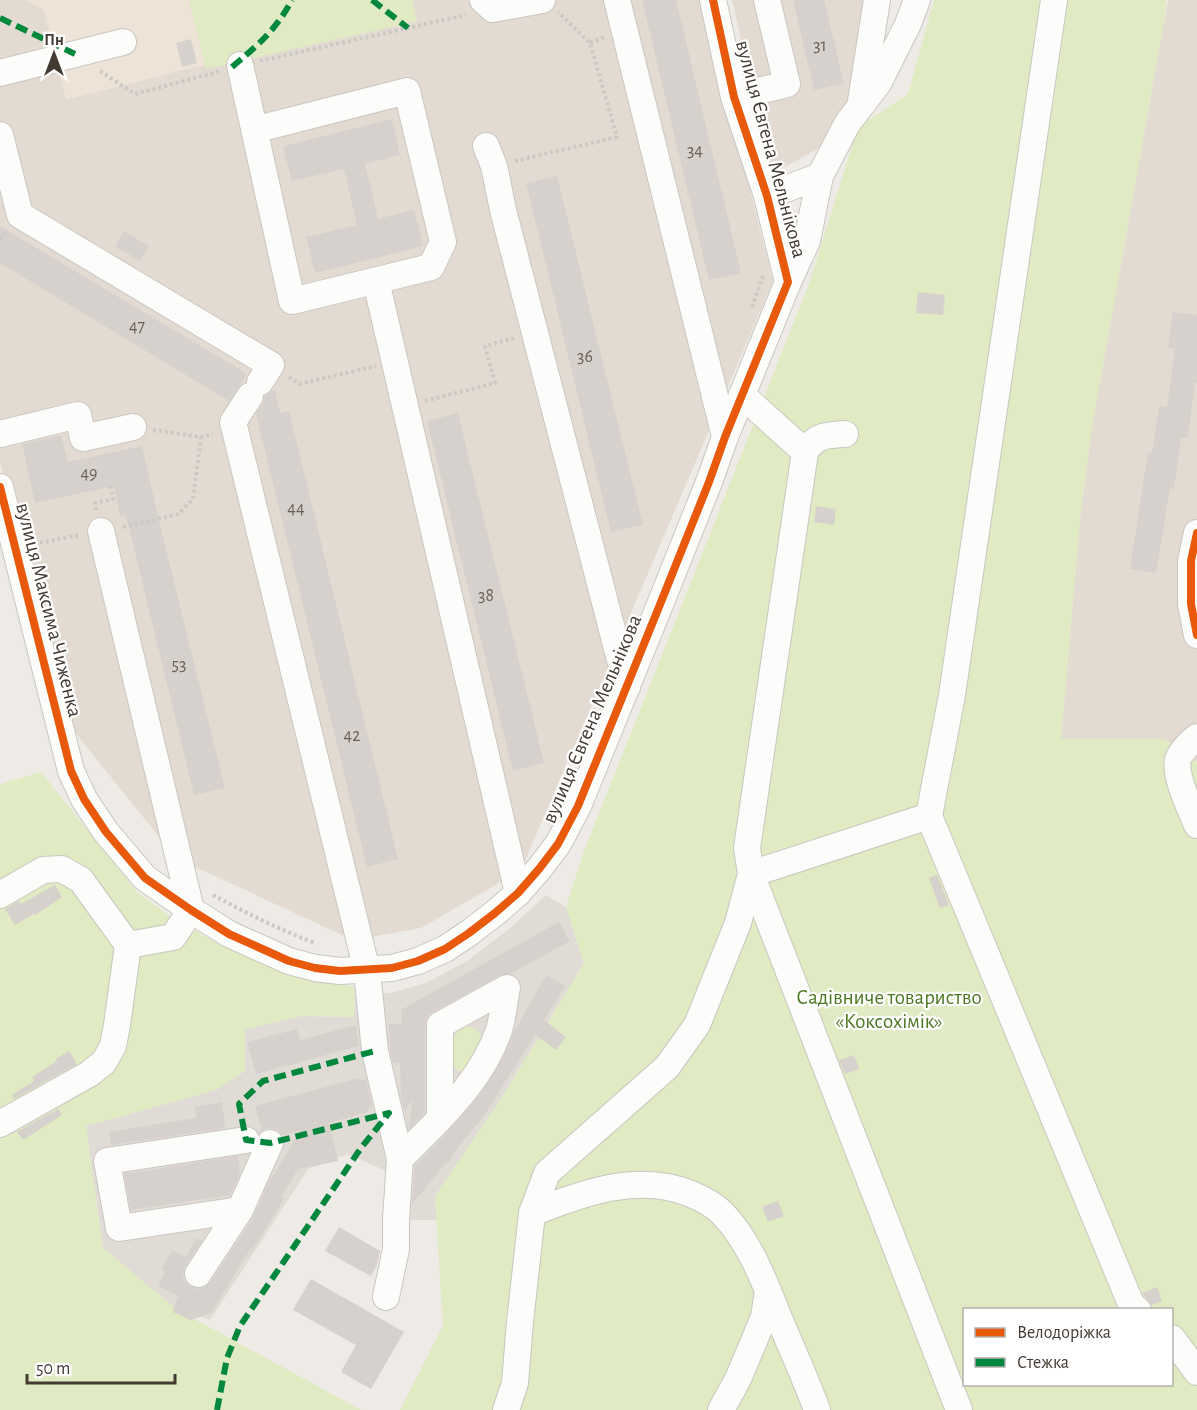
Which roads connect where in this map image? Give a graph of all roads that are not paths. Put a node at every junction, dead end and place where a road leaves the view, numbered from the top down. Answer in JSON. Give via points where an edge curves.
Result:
{"nodes":[{"id":1,"x":617,"y":0,"type":"edge"},
{"id":2,"x":713,"y":0,"type":"edge"},
{"id":3,"x":767,"y":0,"type":"edge"},
{"id":4,"x":877,"y":0,"type":"edge"},
{"id":5,"x":917,"y":0,"type":"edge"},
{"id":6,"x":1054,"y":0,"type":"edge"},
{"id":7,"x":488,"y":4,"type":"edge"},
{"id":8,"x":547,"y":4,"type":"edge"},
{"id":9,"x":123,"y":42,"type":"dead end"},
{"id":10,"x":240,"y":65,"type":"road end"},
{"id":11,"x":0,"y":73,"type":"edge"},
{"id":12,"x":734,"y":97,"type":"junction"},
{"id":13,"x":860,"y":107,"type":"junction"},
{"id":14,"x":254,"y":130,"type":"junction"},
{"id":15,"x":0,"y":135,"type":"edge"},
{"id":16,"x":490,"y":156,"type":"road end"},
{"id":17,"x":820,"y":176,"type":"junction"},
{"id":18,"x":767,"y":196,"type":"junction"},
{"id":19,"x":376,"y":281,"type":"junction"},
{"id":20,"x":788,"y":282,"type":"junction"},
{"id":21,"x":707,"y":364,"type":"junction"},
{"id":22,"x":753,"y":369,"type":"junction"},
{"id":23,"x":742,"y":395,"type":"junction"},
{"id":24,"x":133,"y":427,"type":"road end"},
{"id":25,"x":0,"y":434,"type":"edge"},
{"id":26,"x":845,"y":434,"type":"dead end"},
{"id":27,"x":725,"y":437,"type":"junction"},
{"id":28,"x":805,"y":452,"type":"junction"},
{"id":29,"x":0,"y":487,"type":"edge"},
{"id":30,"x":101,"y":531,"type":"road end"},
{"id":31,"x":1197,"y":533,"type":"edge"},
{"id":32,"x":606,"y":605,"type":"junction"},
{"id":33,"x":659,"y":607,"type":"junction"},
{"id":34,"x":1197,"y":635,"type":"edge"},
{"id":35,"x":627,"y":687,"type":"junction"},
{"id":36,"x":1197,"y":737,"type":"edge"},
{"id":37,"x":63,"y":743,"type":"joint"},
{"id":38,"x":929,"y":816,"type":"junction"},
{"id":39,"x":1197,"y":825,"type":"edge"},
{"id":40,"x":505,"y":839,"type":"junction"},
{"id":41,"x":553,"y":850,"type":"junction"},
{"id":42,"x":751,"y":874,"type":"junction"},
{"id":43,"x":518,"y":893,"type":"junction"},
{"id":44,"x":0,"y":895,"type":"edge"},
{"id":45,"x":191,"y":910,"type":"junction"},
{"id":46,"x":128,"y":945,"type":"junction"},
{"id":47,"x":367,"y":970,"type":"junction"},
{"id":48,"x":440,"y":1119,"type":"junction"},
{"id":49,"x":0,"y":1124,"type":"edge"},
{"id":50,"x":400,"y":1159,"type":"junction"},
{"id":51,"x":240,"y":1210,"type":"junction"},
{"id":52,"x":532,"y":1213,"type":"junction"},
{"id":53,"x":198,"y":1274,"type":"dead end"},
{"id":54,"x":768,"y":1291,"type":"junction"},
{"id":55,"x":386,"y":1298,"type":"dead end"},
{"id":56,"x":1136,"y":1308,"type":"edge"},
{"id":57,"x":1173,"y":1339,"type":"edge"},
{"id":58,"x":1197,"y":1372,"type":"edge"},
{"id":59,"x":506,"y":1410,"type":"edge"},
{"id":60,"x":722,"y":1410,"type":"edge"},
{"id":61,"x":817,"y":1410,"type":"edge"},
{"id":62,"x":959,"y":1410,"type":"edge"}],
"edges":[{"from":1,"to":21,"type":"street"},
{"from":2,"to":12,"type":"street","name":"вулиця Євгена Мельнікова"},
{"from":3,"to":12,"type":"street","via":[[787,84]]},
{"from":4,"to":13,"type":"street"},
{"from":5,"to":13,"type":"street","via":[[879,82]]},
{"from":6,"to":38,"type":"street","via":[[952,695]]},
{"from":7,"to":8,"type":"street"},
{"from":9,"to":11,"type":"street"},
{"from":10,"to":14,"type":"street"},
{"from":12,"to":18,"type":"street","name":"вулиця Євгена Мельнікова"},
{"from":13,"to":17,"type":"street"},
{"from":14,"to":19,"type":"street","via":[[292,301]]},
{"from":14,"to":19,"type":"street","via":[[407,92],[443,242],[430,267]]},
{"from":15,"to":47,"type":"street","via":[[20,215],[260,381],[233,422]]},
{"from":16,"to":32,"type":"street"},
{"from":17,"to":18,"type":"street"},
{"from":17,"to":20,"type":"street","via":[[807,241]]},
{"from":18,"to":20,"type":"street","name":"вулиця Євгена Мельнікова"},
{"from":19,"to":40,"type":"street"},
{"from":20,"to":22,"type":"street","name":"вулиця Євгена Мельнікова"},
{"from":21,"to":22,"type":"street","via":[[724,378],[745,376]]},
{"from":21,"to":27,"type":"street"},
{"from":22,"to":23,"type":"street","name":"вулиця Євгена Мельнікова"},
{"from":23,"to":27,"type":"street","name":"вулиця Євгена Мельнікова"},
{"from":23,"to":28,"type":"street"},
{"from":24,"to":25,"type":"street","via":[[83,438],[78,415]]},
{"from":26,"to":28,"type":"street","via":[[819,438]]},
{"from":27,"to":33,"type":"street","name":"вулиця Євгена Мельнікова"},
{"from":28,"to":42,"type":"street","via":[[747,848]]},
{"from":29,"to":37,"type":"street","name":"вулиця Максима Чиженка"},
{"from":30,"to":45,"type":"street"},
{"from":31,"to":34,"type":"street","via":[[1191,561],[1191,604]]},
{"from":32,"to":33,"type":"street","via":[[620,619],[630,620],[651,615]]},
{"from":32,"to":35,"type":"street"},
{"from":33,"to":35,"type":"street","name":"вулиця Євгена Мельнікова"},
{"from":35,"to":41,"type":"street","name":"вулиця Євгена Мельнікова","via":[[578,806]]},
{"from":36,"to":39,"type":"street","via":[[1178,758],[1179,779]]},
{"from":37,"to":45,"type":"street","name":"вулиця Євгена Мельнікова","via":[[84,799],[106,832],[145,879]]},
{"from":38,"to":42,"type":"street"},
{"from":38,"to":56,"type":"street"},
{"from":40,"to":41,"type":"street","via":[[516,852],[532,858]]},
{"from":40,"to":43,"type":"street"},
{"from":41,"to":43,"type":"street","name":"вулиця Євгена Мельнікова"},
{"from":42,"to":52,"type":"street","via":[[738,923],[697,1025],[667,1067],[547,1173]]},
{"from":42,"to":62,"type":"street"},
{"from":43,"to":47,"type":"street","name":"вулиця Євгена Мельнікова","via":[[445,950],[392,968]]},
{"from":44,"to":46,"type":"street","via":[[43,870],[62,869],[81,880]]},
{"from":45,"to":46,"type":"street","via":[[173,937]]},
{"from":45,"to":47,"type":"street","name":"вулиця Євгена Мельнікова","via":[[229,934],[290,961],[340,971]]},
{"from":46,"to":49,"type":"street","via":[[117,1025],[104,1062]]},
{"from":47,"to":50,"type":"street","via":[[375,1051]]},
{"from":48,"to":48,"type":"street","via":[[480,1072],[499,1029],[507,988],[440,1025]]},
{"from":48,"to":50,"type":"street"},
{"from":50,"to":55,"type":"street","via":[[396,1249]]},
{"from":51,"to":51,"type":"street","via":[[119,1228],[107,1161],[258,1142]]},
{"from":51,"to":53,"type":"street"},
{"from":52,"to":54,"type":"street","via":[[572,1197],[616,1187],[678,1188],[709,1202],[723,1214],[747,1249]]},
{"from":52,"to":59,"type":"street","via":[[515,1383]]},
{"from":54,"to":60,"type":"street","via":[[764,1317]]},
{"from":54,"to":61,"type":"street"},
{"from":57,"to":58,"type":"street"}]}
